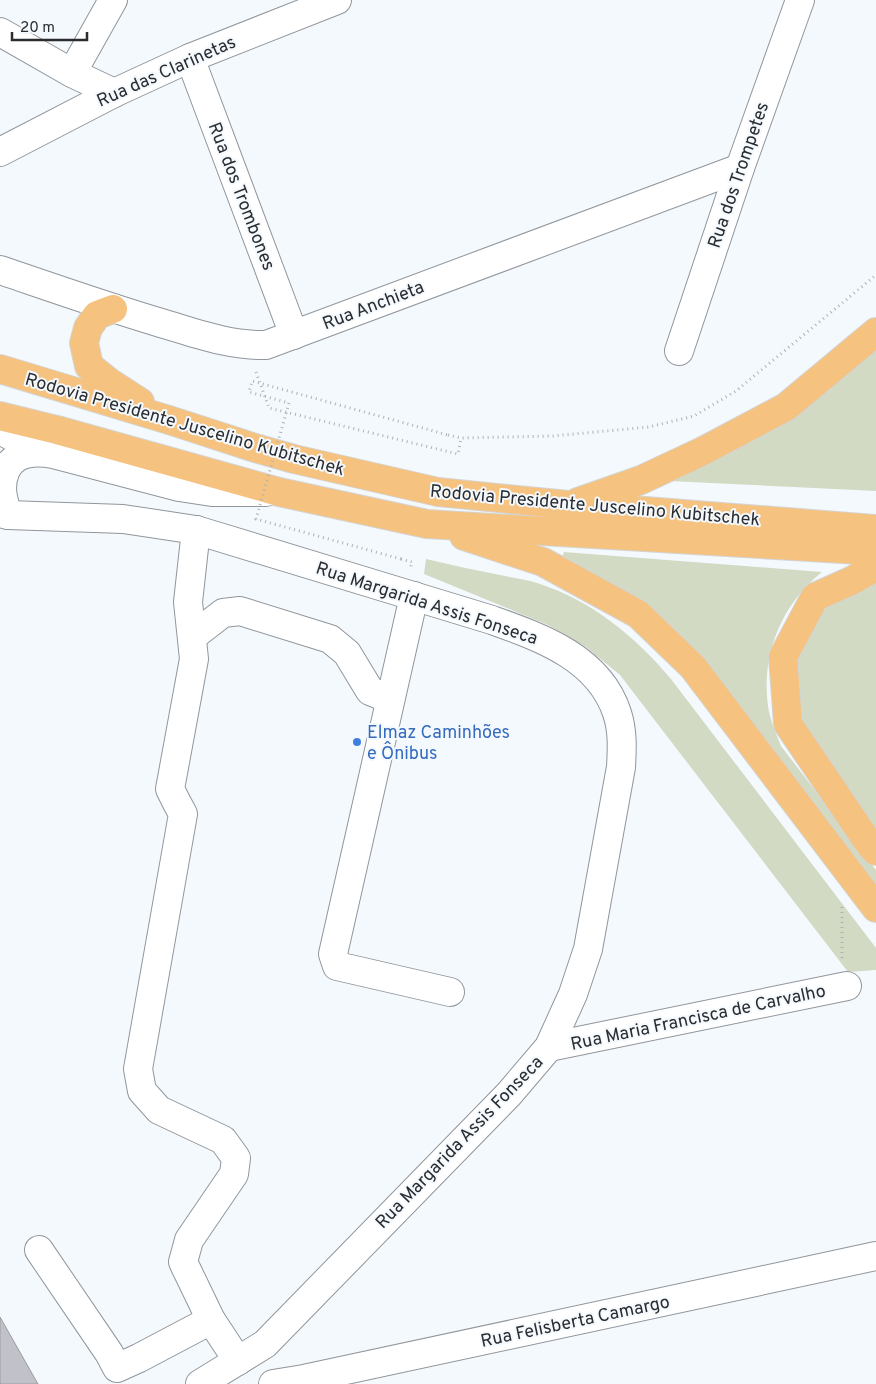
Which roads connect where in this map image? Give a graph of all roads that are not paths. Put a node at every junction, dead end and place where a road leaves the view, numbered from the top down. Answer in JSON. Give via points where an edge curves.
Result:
{"nodes":[{"id":1,"x":113,"y":0,"type":"edge"},
{"id":2,"x":337,"y":0,"type":"edge"},
{"id":3,"x":800,"y":0,"type":"edge"},
{"id":4,"x":0,"y":32,"type":"edge"},
{"id":5,"x":190,"y":58,"type":"junction"},
{"id":6,"x":72,"y":73,"type":"junction"},
{"id":7,"x":114,"y":92,"type":"junction"},
{"id":8,"x":0,"y":152,"type":"edge"},
{"id":9,"x":740,"y":168,"type":"junction"},
{"id":10,"x":0,"y":270,"type":"edge"},
{"id":11,"x":113,"y":308,"type":"junction"},
{"id":12,"x":876,"y":332,"type":"edge"},
{"id":13,"x":294,"y":335,"type":"junction"},
{"id":14,"x":679,"y":351,"type":"dead end"},
{"id":15,"x":0,"y":369,"type":"edge"},
{"id":16,"x":0,"y":416,"type":"edge"},
{"id":17,"x":169,"y":420,"type":"junction"},
{"id":18,"x":0,"y":430,"type":"edge"},
{"id":19,"x":39,"y":451,"type":"junction"},
{"id":20,"x":279,"y":492,"type":"junction"},
{"id":21,"x":568,"y":505,"type":"junction"},
{"id":22,"x":4,"y":514,"type":"edge"},
{"id":23,"x":427,"y":524,"type":"junction"},
{"id":24,"x":876,"y":529,"type":"edge"},
{"id":25,"x":196,"y":530,"type":"junction"},
{"id":26,"x":876,"y":550,"type":"edge"},
{"id":27,"x":876,"y":566,"type":"edge"},
{"id":28,"x":414,"y":596,"type":"junction"},
{"id":29,"x":192,"y":637,"type":"junction"},
{"id":30,"x":390,"y":699,"type":"junction"},
{"id":31,"x":876,"y":851,"type":"edge"},
{"id":32,"x":876,"y":908,"type":"edge"},
{"id":33,"x":847,"y":986,"type":"road end"},
{"id":34,"x":450,"y":992,"type":"dead end"},
{"id":35,"x":549,"y":1047,"type":"junction"},
{"id":36,"x":39,"y":1250,"type":"dead end"},
{"id":37,"x":876,"y":1256,"type":"edge"},
{"id":38,"x":211,"y":1320,"type":"junction"},
{"id":39,"x":122,"y":1376,"type":"edge"},
{"id":40,"x":220,"y":1377,"type":"edge"},
{"id":41,"x":273,"y":1384,"type":"edge"}],
"edges":[{"from":1,"to":6,"type":"street"},
{"from":2,"to":5,"type":"street","name":"Rua das Clarinetas"},
{"from":3,"to":9,"type":"street","name":"Rua dos Trompetes"},
{"from":4,"to":6,"type":"street"},
{"from":5,"to":7,"type":"street","name":"Rua das Clarinetas"},
{"from":5,"to":13,"type":"street","name":"Rua dos Trombones"},
{"from":6,"to":7,"type":"street"},
{"from":7,"to":8,"type":"street","name":"Rua das Clarinetas"},
{"from":9,"to":13,"type":"street","name":"Rua Anchieta"},
{"from":9,"to":14,"type":"street","name":"Rua dos Trompetes"},
{"from":10,"to":11,"type":"street","name":"Rua Anchieta"},
{"from":11,"to":13,"type":"street","name":"Rua Anchieta","via":[[219,341],[248,346],[266,345]]},
{"from":11,"to":17,"type":"highway","via":[[97,315],[88,328],[84,344],[88,366]]},
{"from":12,"to":21,"type":"highway","via":[[786,407],[641,480]]},
{"from":15,"to":17,"type":"highway","name":"Rodovia Presidente Juscelino Kubitschek"},
{"from":16,"to":20,"type":"highway","name":"Rodovia Presidente Juscelino Kubitschek"},
{"from":17,"to":21,"type":"highway","name":"Rodovia Presidente Juscelino Kubitschek","via":[[294,459],[438,492]]},
{"from":18,"to":19,"type":"street"},
{"from":19,"to":20,"type":"street","via":[[179,488],[212,492]]},
{"from":19,"to":22,"type":"street","name":"Rua Margarida Assis Fonseca","via":[[19,455],[10,463],[2,488]]},
{"from":20,"to":23,"type":"highway","name":"Rodovia Presidente Juscelino Kubitschek"},
{"from":21,"to":24,"type":"highway","name":"Rodovia Presidente Juscelino Kubitschek"},
{"from":22,"to":25,"type":"street","name":"Rua Margarida Assis Fonseca","via":[[123,519]]},
{"from":23,"to":26,"type":"highway","name":"Rodovia Presidente Juscelino Kubitschek"},
{"from":23,"to":32,"type":"highway","via":[[543,562],[638,614],[693,667]]},
{"from":25,"to":28,"type":"street","name":"Rua Margarida Assis Fonseca"},
{"from":25,"to":29,"type":"street","via":[[188,602]]},
{"from":27,"to":31,"type":"highway","via":[[816,597],[783,657],[788,724]]},
{"from":28,"to":30,"type":"street"},
{"from":28,"to":35,"type":"street","name":"Rua Margarida Assis Fonseca","via":[[492,620],[558,647],[578,659],[596,677],[617,713],[621,729],[621,767],[588,949],[573,994]]},
{"from":29,"to":30,"type":"street","via":[[223,613],[240,611],[330,639],[347,653],[370,691]]},
{"from":29,"to":38,"type":"street","via":[[194,659],[170,789],[183,814],[138,1069],[142,1090],[159,1110],[223,1140],[236,1158],[234,1174],[189,1240],[183,1262]]},
{"from":30,"to":34,"type":"street","via":[[333,954],[337,966]]},
{"from":33,"to":35,"type":"street","name":"Rua Maria Francisca de Carvalho"},
{"from":35,"to":40,"type":"street","name":"Rua Margarida Assis Fonseca","via":[[509,1094],[265,1344]]},
{"from":36,"to":39,"type":"street"},
{"from":37,"to":41,"type":"street","name":"Rua Felisberta Camargo"},
{"from":38,"to":39,"type":"street","via":[[139,1358]]},
{"from":38,"to":40,"type":"street"}]}
